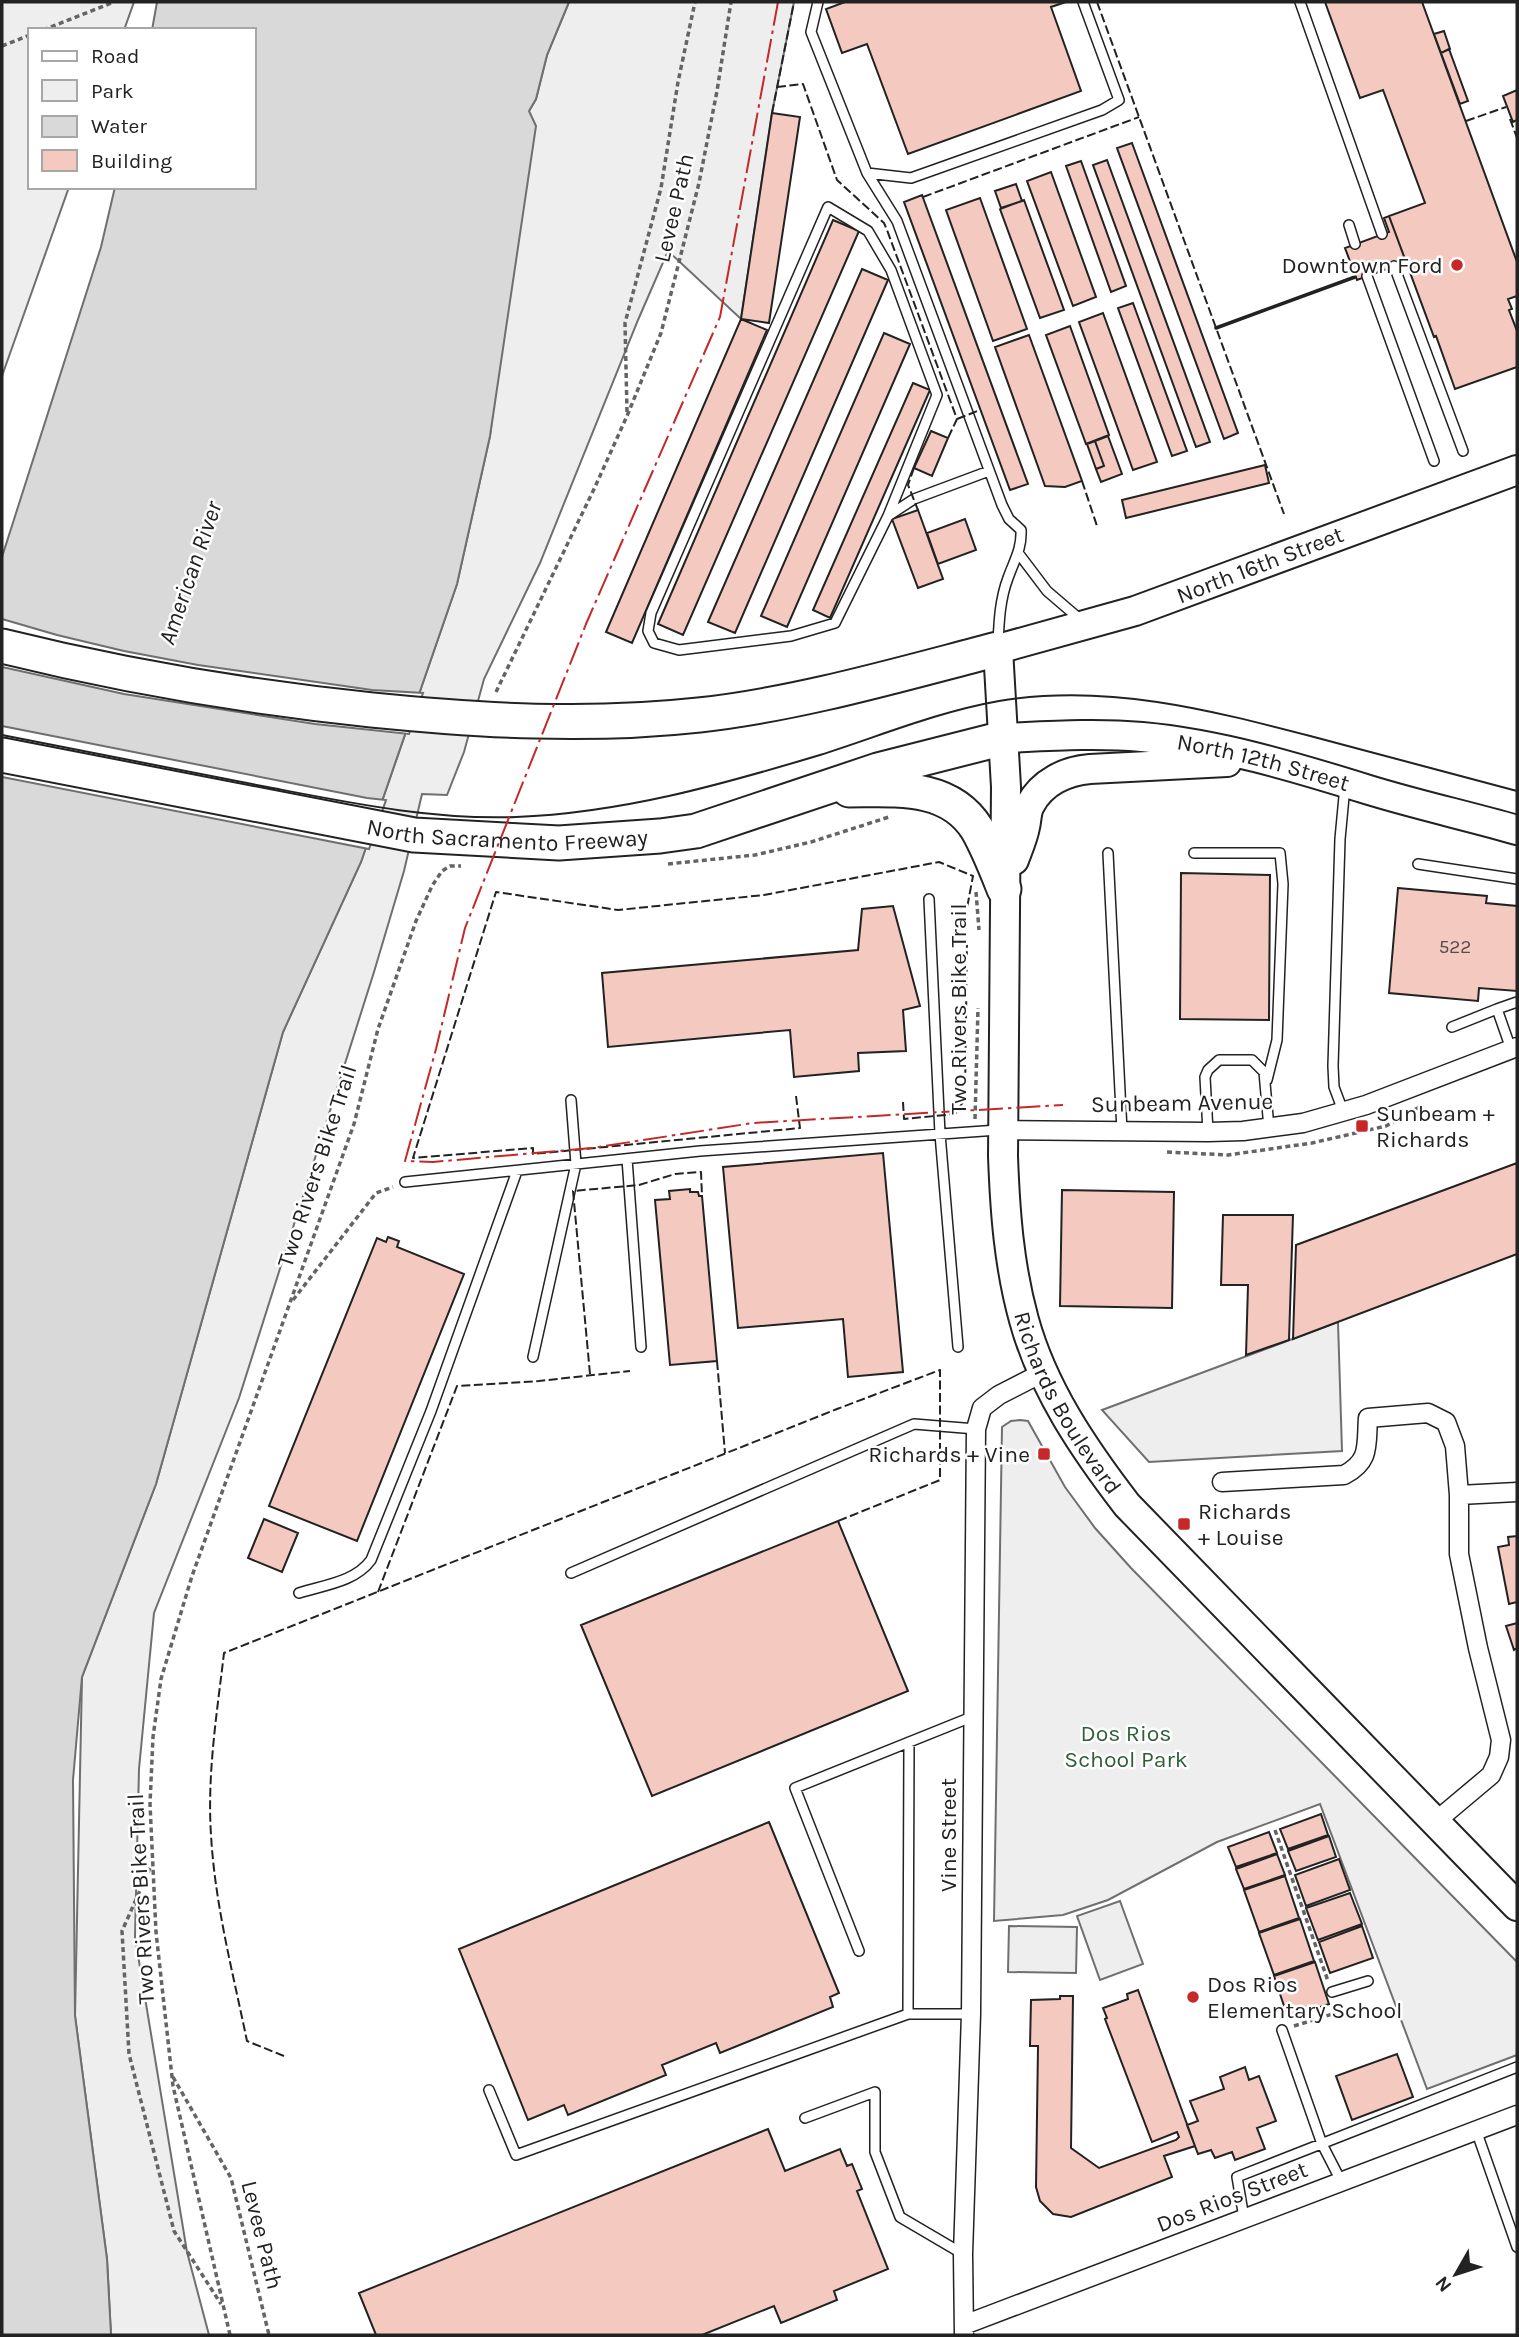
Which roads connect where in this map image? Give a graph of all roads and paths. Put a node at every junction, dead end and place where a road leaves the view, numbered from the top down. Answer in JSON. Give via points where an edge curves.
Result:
{"nodes":[{"id":1,"x":114,"y":2,"type":"edge"},
{"id":2,"x":695,"y":2,"type":"edge"},
{"id":3,"x":731,"y":2,"type":"edge"},
{"id":4,"x":818,"y":2,"type":"edge"},
{"id":5,"x":1083,"y":2,"type":"edge"},
{"id":6,"x":1300,"y":2,"type":"edge"},
{"id":7,"x":48,"y":28,"type":"edge"},
{"id":8,"x":28,"y":36,"type":"edge"},
{"id":9,"x":2,"y":46,"type":"edge"},
{"id":10,"x":867,"y":173,"type":"junction"},
{"id":11,"x":1349,"y":225,"type":"dead end"},
{"id":12,"x":1382,"y":234,"type":"dead end"},
{"id":13,"x":1355,"y":243,"type":"dead end"},
{"id":14,"x":1394,"y":266,"type":"dead end"},
{"id":15,"x":1367,"y":276,"type":"dead end"},
{"id":16,"x":627,"y":416,"type":"junction"},
{"id":17,"x":1463,"y":451,"type":"dead end"},
{"id":18,"x":1434,"y":461,"type":"dead end"},
{"id":19,"x":1517,"y":470,"type":"edge"},
{"id":20,"x":989,"y":471,"type":"junction"},
{"id":21,"x":888,"y":516,"type":"junction"},
{"id":22,"x":1018,"y":554,"type":"junction"},
{"id":23,"x":1087,"y":625,"type":"junction"},
{"id":24,"x":2,"y":646,"type":"edge"},
{"id":25,"x":998,"y":649,"type":"junction"},
{"id":26,"x":497,"y":707,"type":"junction"},
{"id":27,"x":1004,"y":738,"type":"junction"},
{"id":28,"x":2,"y":755,"type":"edge"},
{"id":29,"x":1260,"y":760,"type":"junction"},
{"id":30,"x":1345,"y":782,"type":"junction"},
{"id":31,"x":822,"y":789,"type":"junction"},
{"id":32,"x":895,"y":815,"type":"dead end"},
{"id":33,"x":1517,"y":830,"type":"edge"},
{"id":34,"x":1108,"y":853,"type":"dead end"},
{"id":35,"x":1194,"y":853,"type":"dead end"},
{"id":36,"x":656,"y":864,"type":"dead end"},
{"id":37,"x":1418,"y":864,"type":"dead end"},
{"id":38,"x":462,"y":866,"type":"dead end"},
{"id":39,"x":1517,"y":879,"type":"edge"},
{"id":40,"x":990,"y":890,"type":"junction"},
{"id":41,"x":929,"y":899,"type":"dead end"},
{"id":42,"x":980,"y":942,"type":"dead end"},
{"id":43,"x":979,"y":996,"type":"dead end"},
{"id":44,"x":1517,"y":1002,"type":"edge"},
{"id":45,"x":1497,"y":1009,"type":"junction"},
{"id":46,"x":1452,"y":1027,"type":"dead end"},
{"id":47,"x":1514,"y":1048,"type":"edge"},
{"id":48,"x":1267,"y":1080,"type":"junction"},
{"id":49,"x":571,"y":1100,"type":"dead end"},
{"id":50,"x":1343,"y":1111,"type":"junction"},
{"id":51,"x":1269,"y":1128,"type":"junction"},
{"id":52,"x":1003,"y":1130,"type":"junction"},
{"id":53,"x":1122,"y":1131,"type":"junction"},
{"id":54,"x":975,"y":1132,"type":"junction"},
{"id":55,"x":1208,"y":1132,"type":"junction"},
{"id":56,"x":940,"y":1134,"type":"junction"},
{"id":57,"x":627,"y":1159,"type":"junction"},
{"id":58,"x":576,"y":1164,"type":"junction"},
{"id":59,"x":517,"y":1171,"type":"junction"},
{"id":60,"x":405,"y":1182,"type":"joint"},
{"id":61,"x":290,"y":1304,"type":"junction"},
{"id":62,"x":641,"y":1347,"type":"dead end"},
{"id":63,"x":958,"y":1347,"type":"dead end"},
{"id":64,"x":533,"y":1357,"type":"dead end"},
{"id":65,"x":1044,"y":1372,"type":"junction"},
{"id":66,"x":976,"y":1429,"type":"junction"},
{"id":67,"x":1223,"y":1482,"type":"dead end"},
{"id":68,"x":1517,"y":1492,"type":"edge"},
{"id":69,"x":1459,"y":1494,"type":"junction"},
{"id":70,"x":570,"y":1573,"type":"dead end"},
{"id":71,"x":299,"y":1593,"type":"dead end"},
{"id":72,"x":974,"y":1716,"type":"junction"},
{"id":73,"x":909,"y":1742,"type":"junction"},
{"id":74,"x":1435,"y":1822,"type":"junction"},
{"id":75,"x":1275,"y":1830,"type":"dead end"},
{"id":76,"x":151,"y":1866,"type":"junction"},
{"id":77,"x":1517,"y":1906,"type":"edge"},
{"id":78,"x":859,"y":1951,"type":"dead end"},
{"id":79,"x":1368,"y":1981,"type":"dead end"},
{"id":80,"x":1332,"y":1992,"type":"junction"},
{"id":81,"x":908,"y":2014,"type":"junction"},
{"id":82,"x":971,"y":2014,"type":"junction"},
{"id":83,"x":1282,"y":2030,"type":"joint"},
{"id":84,"x":1517,"y":2067,"type":"edge"},
{"id":85,"x":172,"y":2075,"type":"junction"},
{"id":86,"x":489,"y":2090,"type":"dead end"},
{"id":87,"x":1517,"y":2115,"type":"edge"},
{"id":88,"x":805,"y":2118,"type":"dead end"},
{"id":89,"x":1476,"y":2130,"type":"junction"},
{"id":90,"x":1322,"y":2144,"type":"junction"},
{"id":91,"x":1341,"y":2181,"type":"junction"},
{"id":92,"x":1244,"y":2218,"type":"junction"},
{"id":93,"x":1517,"y":2247,"type":"edge"},
{"id":94,"x":963,"y":2254,"type":"junction"},
{"id":95,"x":223,"y":2308,"type":"junction"},
{"id":96,"x":964,"y":2330,"type":"edge"},
{"id":97,"x":230,"y":2335,"type":"edge"},
{"id":98,"x":269,"y":2335,"type":"edge"}],
"edges":[{"from":1,"to":7,"type":"path"},
{"from":2,"to":16,"type":"path","name":"Levee Path","via":[[661,188],[625,323]]},
{"from":3,"to":16,"type":"path","name":"Levee Path","via":[[678,272],[661,333]]},
{"from":4,"to":10,"type":"lane","via":[[811,32]]},
{"from":5,"to":10,"type":"lane","via":[[1119,100],[911,178]]},
{"from":6,"to":12,"type":"lane"},
{"from":8,"to":9,"type":"path"},
{"from":10,"to":20,"type":"lane","via":[[897,221]]},
{"from":11,"to":13,"type":"lane"},
{"from":14,"to":17,"type":"lane"},
{"from":15,"to":18,"type":"lane"},
{"from":16,"to":26,"type":"path","name":"Levee Path","via":[[525,635]]},
{"from":19,"to":23,"type":"main road","name":"North 16th Street","via":[[1167,600]]},
{"from":20,"to":21,"type":"lane","via":[[914,499]]},
{"from":20,"to":22,"type":"lane","via":[[1009,519],[1021,530]]},
{"from":21,"to":21,"type":"lane","via":[[835,623],[791,636],[679,650],[654,643],[648,631],[651,613],[828,207],[867,231],[891,270],[937,395]]},
{"from":22,"to":23,"type":"lane","via":[[1047,591]]},
{"from":22,"to":25,"type":"lane","via":[[999,612]]},
{"from":23,"to":25,"type":"main road","name":"North 16th Street"},
{"from":24,"to":26,"type":"highway","via":[[118,672],[343,707]]},
{"from":25,"to":26,"type":"highway","via":[[744,709],[580,722]]},
{"from":25,"to":27,"type":"main road","name":"Richards Boulevard"},
{"from":27,"to":29,"type":"main road","name":"North 12th Street","via":[[1142,737]]},
{"from":27,"to":31,"type":"highway","name":"North Sacramento Freeway"},
{"from":27,"to":40,"type":"main road","name":"Richards Boulevard","via":[[1006,787]]},
{"from":28,"to":31,"type":"highway","name":"North Sacramento Freeway","via":[[414,835],[559,843],[696,831]]},
{"from":29,"to":30,"type":"main road","name":"North 12th Street"},
{"from":29,"to":40,"type":"main road","via":[[1076,770],[1057,778],[1029,807],[1025,829]]},
{"from":30,"to":33,"type":"main road","name":"North 12th Street"},
{"from":30,"to":50,"type":"lane","via":[[1333,1066],[1334,1087]]},
{"from":31,"to":40,"type":"highway","via":[[913,790],[938,796],[967,816],[977,830]]},
{"from":32,"to":36,"type":"path","via":[[755,855]]},
{"from":34,"to":53,"type":"lane"},
{"from":35,"to":48,"type":"lane","via":[[1280,853],[1277,1040]]},
{"from":37,"to":39,"type":"lane"},
{"from":38,"to":61,"type":"path","name":"Two Rivers Bike Trail","via":[[442,871],[416,921],[378,1029],[354,1124]]},
{"from":40,"to":42,"type":"path","name":"Two Rivers Bike Trail"},
{"from":40,"to":52,"type":"main road","name":"Richards Boulevard"},
{"from":41,"to":56,"type":"lane"},
{"from":43,"to":54,"type":"path","name":"Two Rivers Bike Trail"},
{"from":44,"to":45,"type":"lane"},
{"from":45,"to":46,"type":"lane"},
{"from":45,"to":47,"type":"lane"},
{"from":47,"to":50,"type":"street","name":"Sunbeam Avenue"},
{"from":48,"to":51,"type":"lane"},
{"from":48,"to":55,"type":"lane","via":[[1252,1060],[1219,1059],[1213,1064],[1205,1077]]},
{"from":49,"to":58,"type":"lane"},
{"from":50,"to":51,"type":"street","name":"Sunbeam Avenue"},
{"from":51,"to":55,"type":"street","name":"Sunbeam Avenue"},
{"from":52,"to":53,"type":"street","name":"Sunbeam Avenue"},
{"from":52,"to":54,"type":"lane"},
{"from":52,"to":65,"type":"main road","name":"Richards Boulevard","via":[[1008,1246],[1024,1322]]},
{"from":53,"to":55,"type":"street","name":"Sunbeam Avenue"},
{"from":54,"to":56,"type":"lane"},
{"from":56,"to":57,"type":"lane"},
{"from":56,"to":63,"type":"lane"},
{"from":57,"to":58,"type":"lane"},
{"from":57,"to":62,"type":"lane"},
{"from":58,"to":59,"type":"lane"},
{"from":58,"to":64,"type":"lane"},
{"from":59,"to":60,"type":"lane"},
{"from":59,"to":71,"type":"lane","via":[[431,1411],[371,1560],[363,1572],[350,1578]]},
{"from":60,"to":61,"type":"path","via":[[376,1193]]},
{"from":61,"to":76,"type":"path","name":"Two Rivers Bike Trail","via":[[192,1576],[161,1679],[153,1738]]},
{"from":65,"to":66,"type":"street","name":"Vine Street","via":[[982,1408]]},
{"from":65,"to":74,"type":"main road","name":"Richards Boulevard","via":[[1092,1459],[1127,1505]]},
{"from":66,"to":70,"type":"lane","via":[[914,1424]]},
{"from":66,"to":72,"type":"street","name":"Vine Street"},
{"from":67,"to":69,"type":"street","via":[[1344,1475],[1365,1458],[1368,1418],[1428,1413],[1446,1422],[1455,1446]]},
{"from":68,"to":69,"type":"street"},
{"from":69,"to":74,"type":"street","via":[[1459,1553],[1501,1740],[1491,1775]]},
{"from":72,"to":73,"type":"lane"},
{"from":72,"to":82,"type":"street","name":"Vine Street"},
{"from":73,"to":78,"type":"lane","via":[[795,1788]]},
{"from":73,"to":81,"type":"lane"},
{"from":74,"to":77,"type":"main road","name":"Richards Boulevard"},
{"from":75,"to":80,"type":"path"},
{"from":76,"to":85,"type":"path","name":"Two Rivers Bike Trail"},
{"from":76,"to":95,"type":"path","via":[[122,1931],[129,2054],[174,2231]]},
{"from":79,"to":80,"type":"lane"},
{"from":80,"to":83,"type":"path","via":[[1339,2012]]},
{"from":81,"to":82,"type":"lane"},
{"from":81,"to":86,"type":"lane","via":[[516,2155]]},
{"from":82,"to":94,"type":"street","name":"Vine Street"},
{"from":83,"to":90,"type":"lane"},
{"from":84,"to":90,"type":"lane"},
{"from":85,"to":95,"type":"path","name":"Two Rivers Bike Trail"},
{"from":85,"to":98,"type":"path","name":"Levee Path","via":[[231,2178]]},
{"from":87,"to":89,"type":"street","name":"Dos Rios Street"},
{"from":88,"to":94,"type":"lane","via":[[875,2092],[875,2152],[900,2217]]},
{"from":89,"to":91,"type":"street","name":"Dos Rios Street"},
{"from":89,"to":93,"type":"lane"},
{"from":90,"to":91,"type":"lane"},
{"from":90,"to":92,"type":"lane","via":[[1237,2177]]},
{"from":91,"to":92,"type":"street","name":"Dos Rios Street"},
{"from":92,"to":96,"type":"street","name":"Dos Rios Street"},
{"from":94,"to":96,"type":"street","name":"Vine Street"},
{"from":95,"to":97,"type":"path","name":"Two Rivers Bike Trail"}]}
